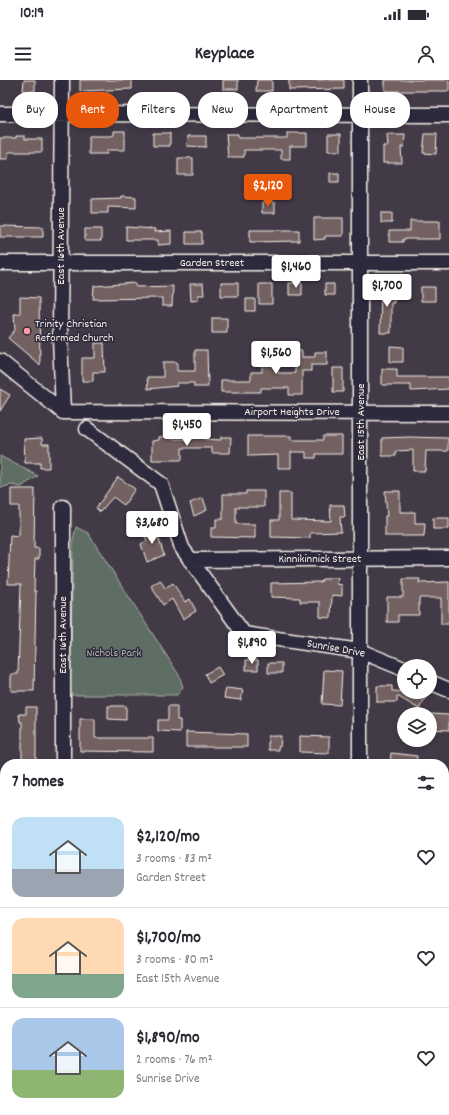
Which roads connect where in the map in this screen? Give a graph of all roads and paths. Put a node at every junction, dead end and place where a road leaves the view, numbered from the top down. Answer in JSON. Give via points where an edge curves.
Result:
{"nodes":[{"id":1,"x":62,"y":80,"type":"edge"},
{"id":2,"x":360,"y":80,"type":"edge"},
{"id":3,"x":360,"y":92,"type":"edge"},
{"id":4,"x":0,"y":114,"type":"edge"},
{"id":5,"x":62,"y":114,"type":"junction"},
{"id":6,"x":350,"y":115,"type":"edge"},
{"id":7,"x":410,"y":115,"type":"edge"},
{"id":8,"x":449,"y":115,"type":"edge"},
{"id":9,"x":360,"y":128,"type":"edge"},
{"id":10,"x":61,"y":262,"type":"junction"},
{"id":11,"x":0,"y":263,"type":"edge"},
{"id":12,"x":449,"y":263,"type":"edge"},
{"id":13,"x":360,"y":264,"type":"junction"},
{"id":14,"x":0,"y":360,"type":"edge"},
{"id":15,"x":64,"y":412,"type":"junction"},
{"id":16,"x":361,"y":412,"type":"junction"},
{"id":17,"x":449,"y":413,"type":"edge"},
{"id":18,"x":86,"y":428,"type":"dead end"},
{"id":19,"x":64,"y":506,"type":"dead end"},
{"id":20,"x":449,"y":558,"type":"edge"},
{"id":21,"x":360,"y":559,"type":"junction"},
{"id":22,"x":190,"y":560,"type":"junction"},
{"id":23,"x":360,"y":651,"type":"junction"},
{"id":24,"x":397,"y":666,"type":"edge"},
{"id":25,"x":437,"y":685,"type":"edge"},
{"id":26,"x":449,"y":690,"type":"edge"},
{"id":27,"x":64,"y":759,"type":"edge"},
{"id":28,"x":360,"y":759,"type":"edge"}],
"edges":[{"from":1,"to":5,"type":"street","name":"East 16th Avenue"},
{"from":2,"to":3,"type":"street","name":"East 15th Avenue"},
{"from":4,"to":5,"type":"street"},
{"from":5,"to":6,"type":"street"},
{"from":5,"to":10,"type":"street","name":"East 16th Avenue"},
{"from":7,"to":8,"type":"street"},
{"from":9,"to":13,"type":"street","name":"East 15th Avenue"},
{"from":10,"to":11,"type":"street","name":"Garden Street"},
{"from":10,"to":13,"type":"street","name":"Garden Street"},
{"from":10,"to":15,"type":"street","name":"East 16th Avenue","via":[[60,337]]},
{"from":12,"to":13,"type":"street","name":"Garden Street"},
{"from":13,"to":16,"type":"street","name":"East 15th Avenue"},
{"from":14,"to":15,"type":"street"},
{"from":15,"to":16,"type":"street","name":"Airport Heights Drive"},
{"from":16,"to":17,"type":"street","name":"Airport Heights Drive"},
{"from":16,"to":21,"type":"street","name":"East 15th Avenue"},
{"from":18,"to":22,"type":"street","name":"Sunrise Drive","via":[[161,484],[182,548]]},
{"from":19,"to":27,"type":"street","name":"East 16th Avenue"},
{"from":20,"to":21,"type":"street","name":"Kinnikinnick Street"},
{"from":21,"to":22,"type":"street","name":"Kinnikinnick Street"},
{"from":21,"to":23,"type":"street","name":"East 15th Avenue"},
{"from":22,"to":23,"type":"street","name":"Sunrise Drive","via":[[244,634]]},
{"from":23,"to":24,"type":"street","name":"Sunrise Drive"},
{"from":23,"to":28,"type":"street","name":"East 15th Avenue"},
{"from":25,"to":26,"type":"street"}]}
